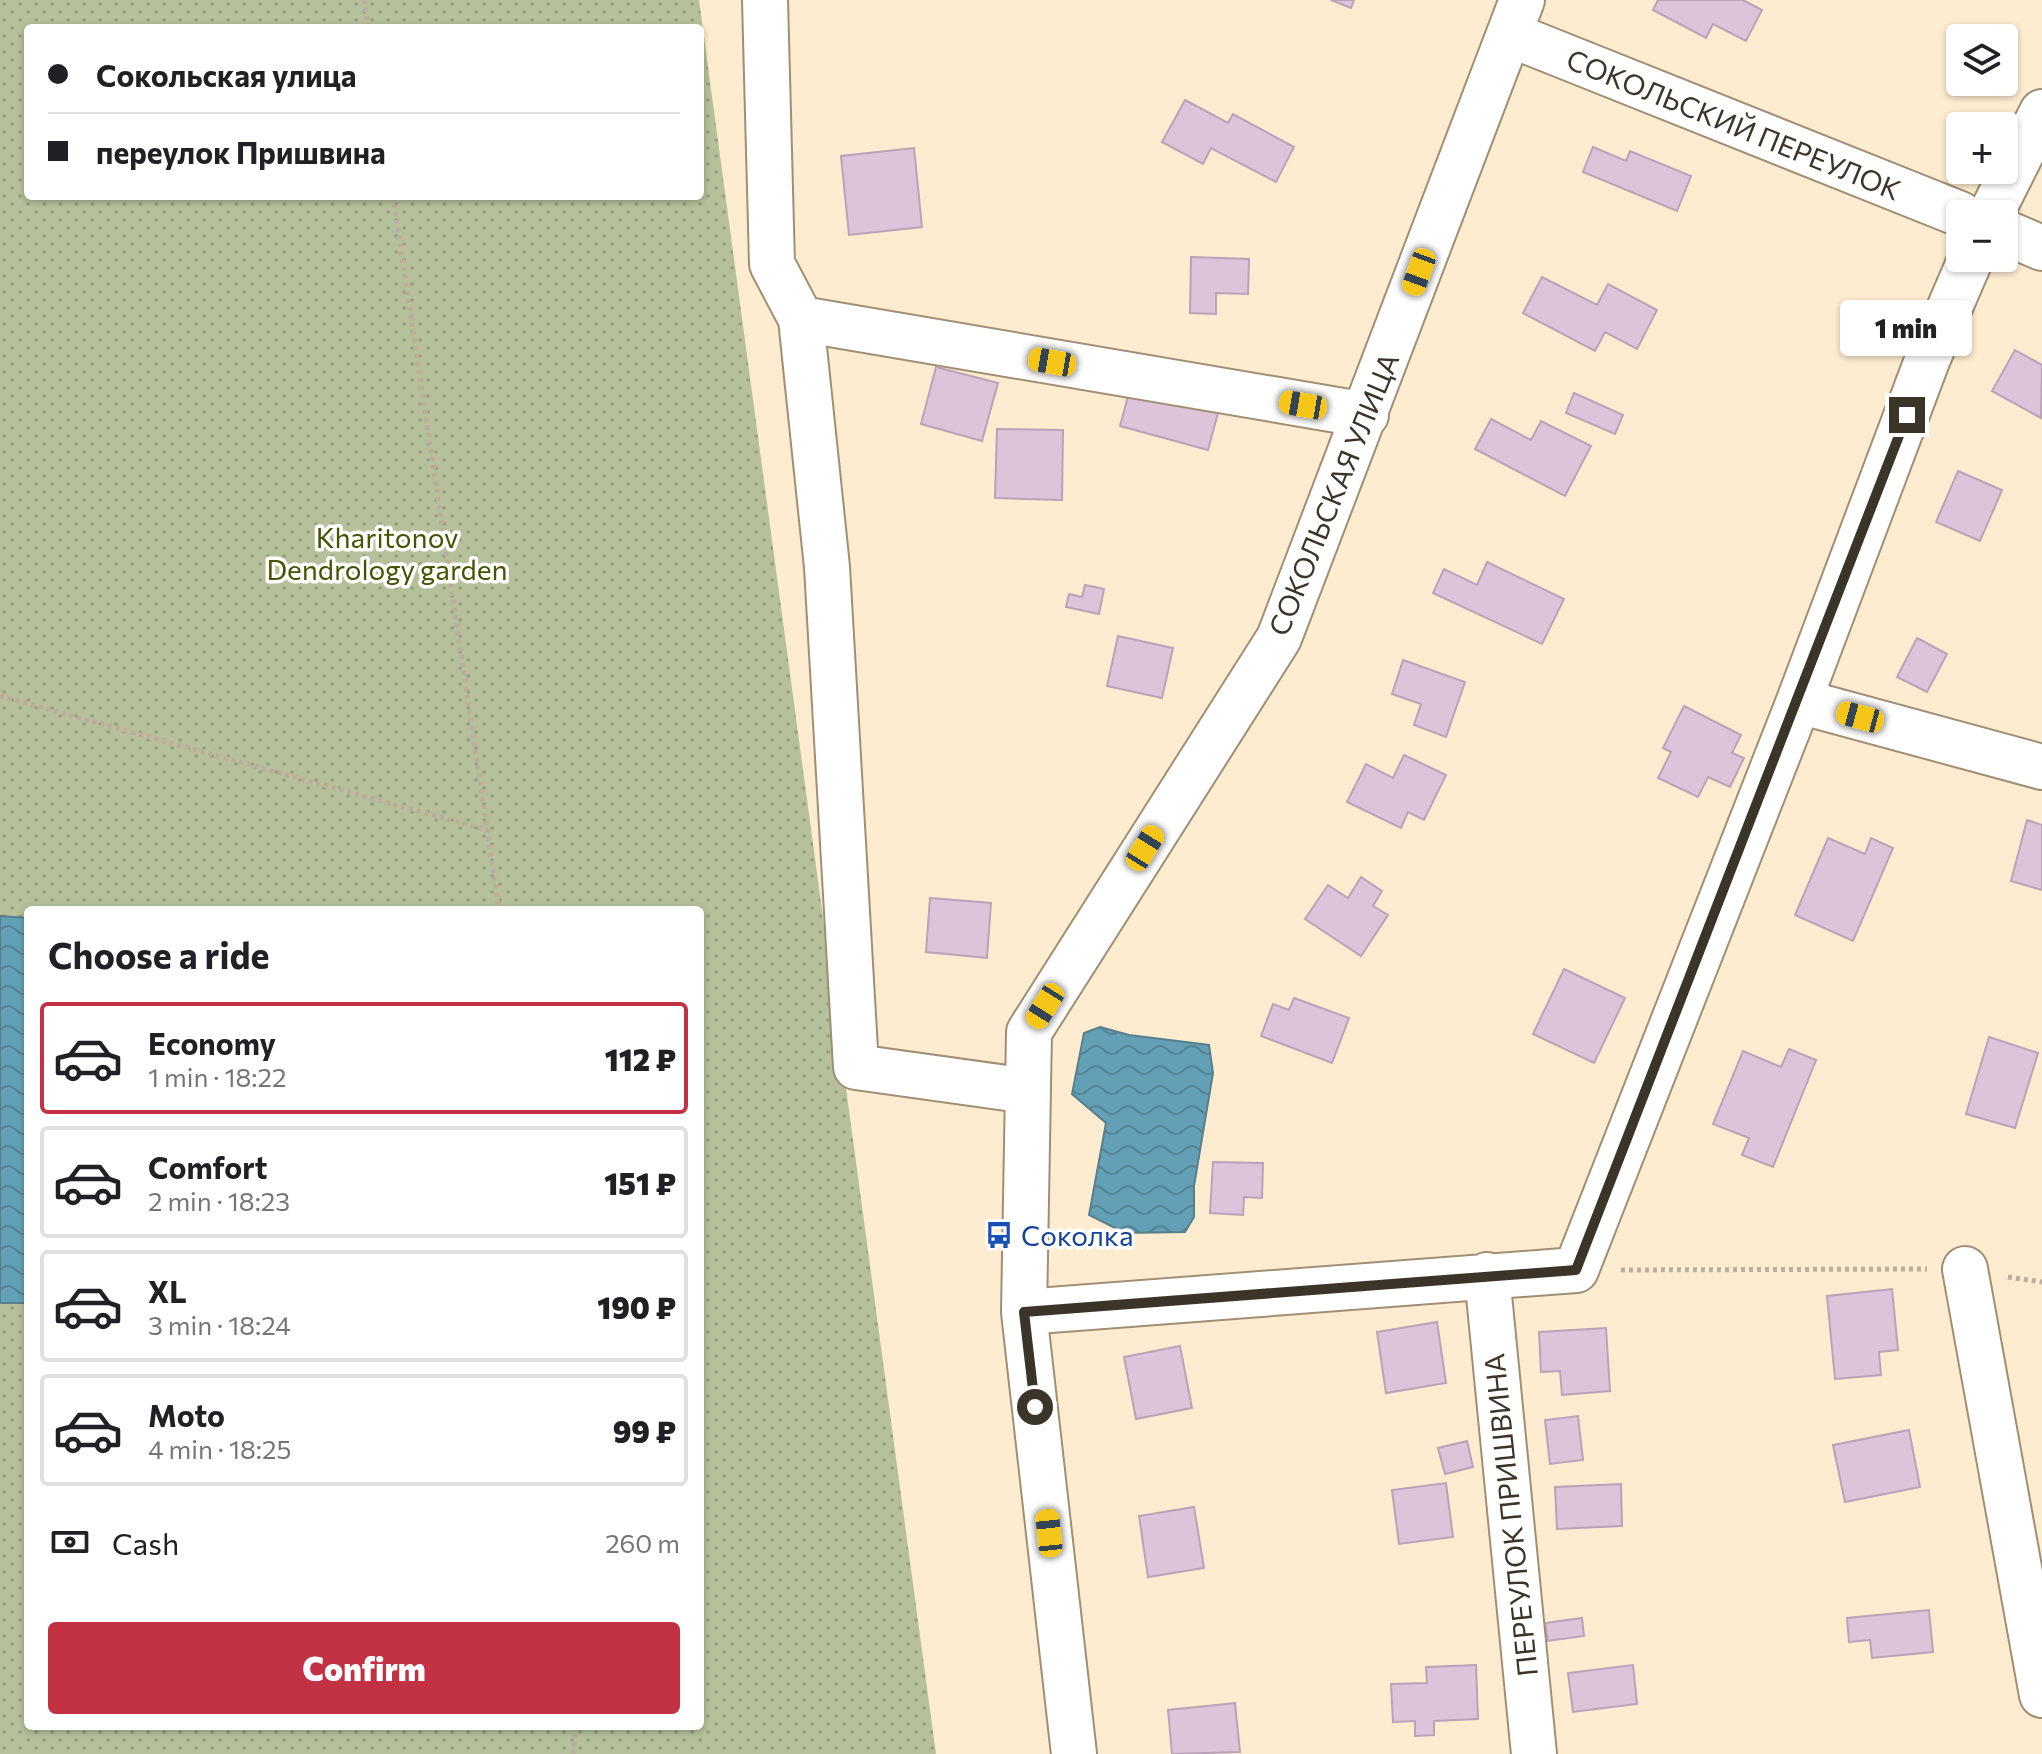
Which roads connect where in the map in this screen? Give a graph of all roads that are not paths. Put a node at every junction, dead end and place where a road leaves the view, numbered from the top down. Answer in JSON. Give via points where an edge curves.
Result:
{"nodes":[{"id":1,"x":765,"y":0,"type":"edge"},
{"id":2,"x":1515,"y":17,"type":"edge"},
{"id":3,"x":2042,"y":112,"type":"edge"},
{"id":4,"x":1998,"y":200,"type":"edge"},
{"id":5,"x":1946,"y":208,"type":"edge"},
{"id":6,"x":2018,"y":238,"type":"edge"},
{"id":7,"x":2042,"y":248,"type":"edge"},
{"id":8,"x":1965,"y":272,"type":"edge"},
{"id":9,"x":801,"y":319,"type":"junction"},
{"id":10,"x":1366,"y":415,"type":"junction"},
{"id":11,"x":1799,"y":701,"type":"junction"},
{"id":12,"x":2042,"y":767,"type":"edge"},
{"id":13,"x":1028,"y":1091,"type":"junction"},
{"id":14,"x":1965,"y":1269,"type":"road end"},
{"id":15,"x":1487,"y":1275,"type":"junction"},
{"id":16,"x":1024,"y":1312,"type":"junction"},
{"id":17,"x":2042,"y":1695,"type":"edge"},
{"id":18,"x":1074,"y":1754,"type":"edge"},
{"id":19,"x":1534,"y":1754,"type":"edge"}],
"edges":[{"from":1,"to":9,"type":"street","via":[[772,264]]},
{"from":2,"to":5,"type":"street","name":"СОКОЛЬСКИЙ ПЕРЕУЛОК"},
{"from":2,"to":10,"type":"street","name":"СОКОЛЬСКАЯ УЛИЦА"},
{"from":3,"to":4,"type":"street"},
{"from":6,"to":7,"type":"street"},
{"from":8,"to":11,"type":"street"},
{"from":9,"to":10,"type":"street"},
{"from":9,"to":13,"type":"street","via":[[827,567],[856,1067]]},
{"from":10,"to":13,"type":"street","name":"СОКОЛЬСКАЯ УЛИЦА","via":[[1279,638],[1029,1032]]},
{"from":11,"to":12,"type":"street"},
{"from":11,"to":15,"type":"street","via":[[1576,1270]]},
{"from":13,"to":16,"type":"street","name":"СОКОЛЬСКАЯ УЛИЦА"},
{"from":14,"to":17,"type":"street"},
{"from":15,"to":16,"type":"street"},
{"from":15,"to":19,"type":"street","name":"ПЕРЕУЛОК ПРИШВИНА"},
{"from":16,"to":18,"type":"street","name":"СОКОЛЬСКАЯ УЛИЦА"}]}
